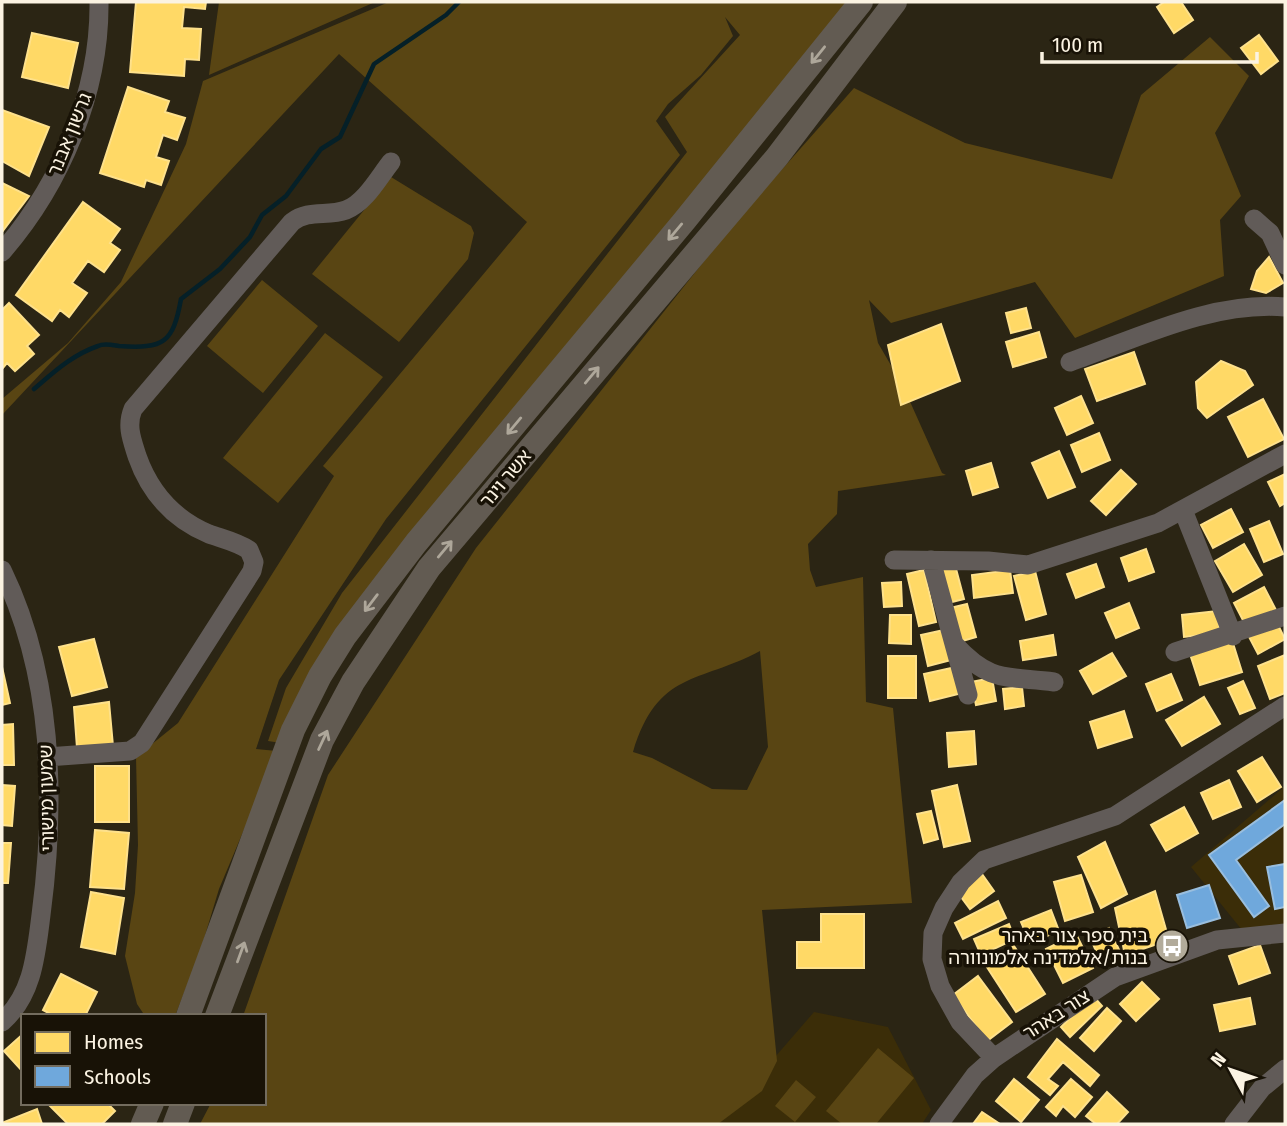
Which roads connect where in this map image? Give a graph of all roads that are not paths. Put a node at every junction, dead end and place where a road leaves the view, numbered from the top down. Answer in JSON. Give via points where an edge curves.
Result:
{"nodes":[{"id":1,"x":99,"y":2,"type":"edge"},
{"id":2,"x":861,"y":2,"type":"edge"},
{"id":3,"x":895,"y":2,"type":"edge"},
{"id":4,"x":391,"y":162,"type":"dead end"},
{"id":5,"x":1254,"y":219,"type":"dead end"},
{"id":6,"x":2,"y":252,"type":"edge"},
{"id":7,"x":1285,"y":265,"type":"edge"},
{"id":8,"x":1285,"y":307,"type":"edge"},
{"id":9,"x":1069,"y":362,"type":"dead end"},
{"id":10,"x":1285,"y":454,"type":"edge"},
{"id":11,"x":1183,"y":510,"type":"junction"},
{"id":12,"x":894,"y":559,"type":"dead end"},
{"id":13,"x":931,"y":560,"type":"junction"},
{"id":14,"x":2,"y":569,"type":"edge"},
{"id":15,"x":1285,"y":616,"type":"edge"},
{"id":16,"x":1233,"y":636,"type":"junction"},
{"id":17,"x":954,"y":643,"type":"junction"},
{"id":18,"x":1175,"y":652,"type":"dead end"},
{"id":19,"x":1054,"y":682,"type":"dead end"},
{"id":20,"x":968,"y":695,"type":"dead end"},
{"id":21,"x":1285,"y":706,"type":"edge"},
{"id":22,"x":47,"y":757,"type":"junction"},
{"id":23,"x":1285,"y":933,"type":"edge"},
{"id":24,"x":189,"y":1014,"type":"edge"},
{"id":25,"x":218,"y":1014,"type":"edge"},
{"id":26,"x":2,"y":1023,"type":"edge"},
{"id":27,"x":994,"y":1058,"type":"junction"},
{"id":28,"x":1285,"y":1069,"type":"edge"},
{"id":29,"x":151,"y":1105,"type":"edge"},
{"id":30,"x":182,"y":1105,"type":"edge"},
{"id":31,"x":143,"y":1124,"type":"edge"},
{"id":32,"x":174,"y":1124,"type":"edge"},
{"id":33,"x":939,"y":1124,"type":"edge"},
{"id":34,"x":1234,"y":1124,"type":"edge"}],
"edges":[{"from":1,"to":6,"type":"street","name":"גרשון אבנר","via":[[99,36],[82,109],[46,189]]},
{"from":2,"to":24,"type":"main road","name":"אשר וינר","one_way":true,"via":[[416,543],[345,636],[293,730]]},
{"from":25,"to":3,"type":"main road","name":"אשר וינר","one_way":true,"via":[[322,740],[390,621],[429,568],[777,157]]},
{"from":4,"to":22,"type":"street","via":[[347,210],[311,213],[292,222],[133,409],[130,433],[154,493],[191,525],[249,550],[252,571],[142,743],[130,751]]},
{"from":5,"to":7,"type":"street","via":[[1270,233]]},
{"from":8,"to":9,"type":"street","via":[[1256,305],[1203,316]]},
{"from":10,"to":11,"type":"street"},
{"from":11,"to":13,"type":"street","via":[[1158,523],[1028,565]]},
{"from":11,"to":16,"type":"street"},
{"from":12,"to":13,"type":"street"},
{"from":13,"to":17,"type":"street"},
{"from":14,"to":22,"type":"street","name":"שמעון מישורי","via":[[36,673]]},
{"from":15,"to":16,"type":"street"},
{"from":16,"to":18,"type":"street"},
{"from":17,"to":19,"type":"street","via":[[979,670]]},
{"from":17,"to":20,"type":"street"},
{"from":21,"to":27,"type":"street","via":[[1115,816],[984,860],[961,882],[933,933],[932,959],[940,986],[960,1022]]},
{"from":22,"to":26,"type":"street","name":"שמעון מישורי","via":[[46,870],[33,971],[21,1000]]},
{"from":23,"to":27,"type":"street","name":"צור באהר","via":[[1217,940],[1115,977]]},
{"from":27,"to":33,"type":"street","name":"צור באהר"},
{"from":28,"to":34,"type":"street","via":[[1262,1088]]},
{"from":29,"to":31,"type":"main road"},
{"from":30,"to":32,"type":"main road"}]}
